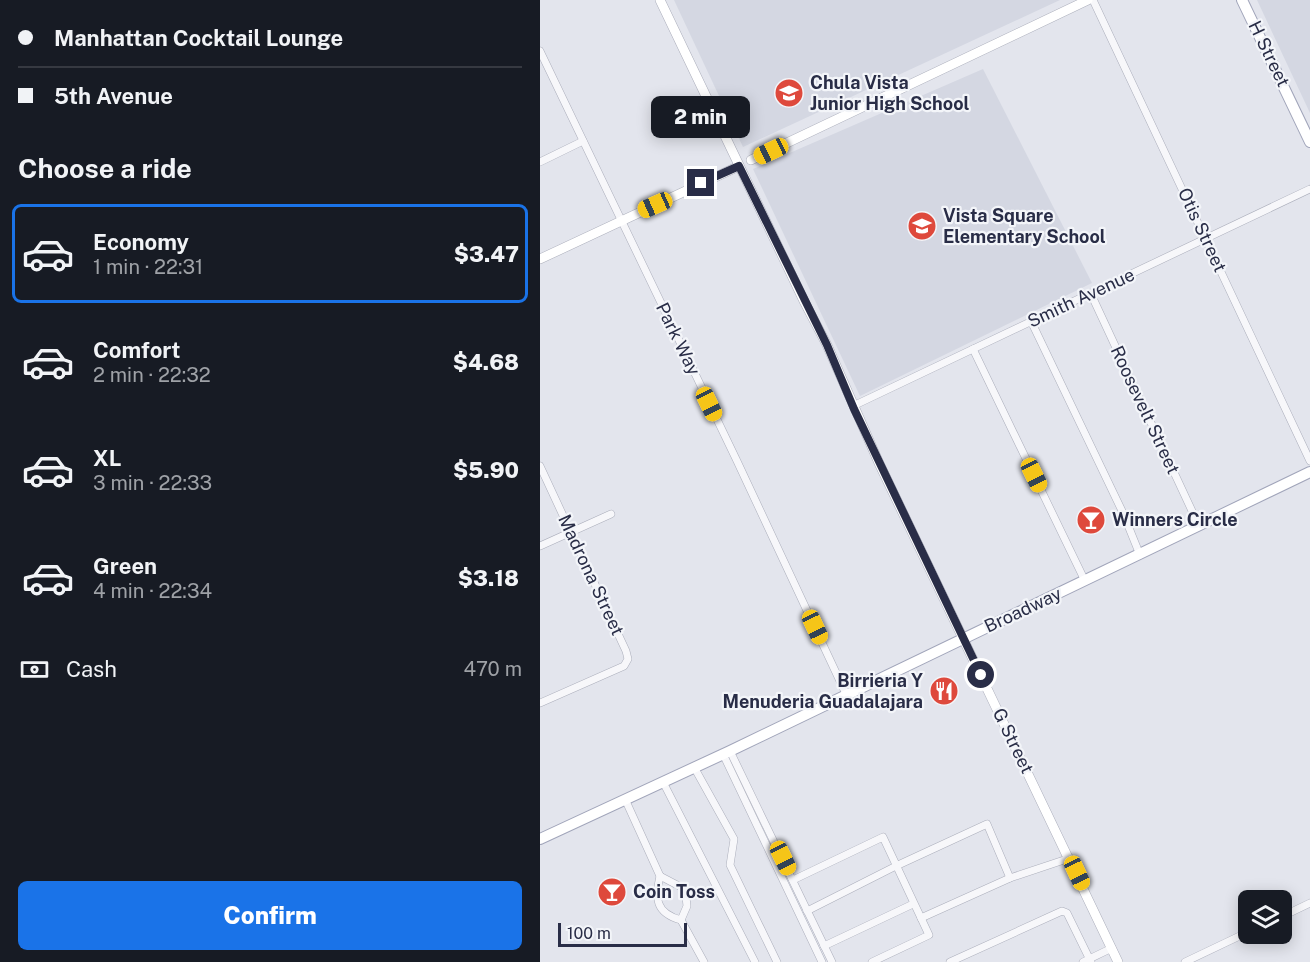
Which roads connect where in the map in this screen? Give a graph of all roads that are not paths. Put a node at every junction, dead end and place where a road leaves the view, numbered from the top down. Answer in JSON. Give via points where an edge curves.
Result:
{"nodes":[{"id":1,"x":660,"y":0,"type":"edge"},
{"id":2,"x":1088,"y":0,"type":"edge"},
{"id":3,"x":1094,"y":0,"type":"edge"},
{"id":4,"x":1242,"y":0,"type":"edge"},
{"id":5,"x":540,"y":51,"type":"edge"},
{"id":6,"x":583,"y":141,"type":"junction"},
{"id":7,"x":1310,"y":142,"type":"edge"},
{"id":8,"x":751,"y":160,"type":"joint"},
{"id":9,"x":540,"y":162,"type":"edge"},
{"id":10,"x":739,"y":166,"type":"junction"},
{"id":11,"x":1310,"y":189,"type":"edge"},
{"id":12,"x":621,"y":220,"type":"junction"},
{"id":13,"x":1206,"y":238,"type":"junction"},
{"id":14,"x":540,"y":258,"type":"edge"},
{"id":15,"x":1091,"y":294,"type":"junction"},
{"id":16,"x":1031,"y":321,"type":"junction"},
{"id":17,"x":973,"y":349,"type":"junction"},
{"id":18,"x":853,"y":406,"type":"junction"},
{"id":19,"x":1310,"y":461,"type":"edge"},
{"id":20,"x":540,"y":466,"type":"edge"},
{"id":21,"x":1310,"y":472,"type":"edge"},
{"id":22,"x":611,"y":514,"type":"dead end"},
{"id":23,"x":1199,"y":526,"type":"junction"},
{"id":24,"x":570,"y":532,"type":"junction"},
{"id":25,"x":540,"y":546,"type":"edge"},
{"id":26,"x":1140,"y":555,"type":"junction"},
{"id":27,"x":1085,"y":581,"type":"junction"},
{"id":28,"x":964,"y":638,"type":"junction"},
{"id":29,"x":846,"y":694,"type":"junction"},
{"id":30,"x":540,"y":702,"type":"edge"},
{"id":31,"x":727,"y":752,"type":"junction"},
{"id":32,"x":694,"y":767,"type":"junction"},
{"id":33,"x":663,"y":782,"type":"junction"},
{"id":34,"x":625,"y":799,"type":"junction"},
{"id":35,"x":540,"y":839,"type":"edge"},
{"id":36,"x":1070,"y":858,"type":"junction"},
{"id":37,"x":896,"y":866,"type":"junction"},
{"id":38,"x":660,"y":876,"type":"junction"},
{"id":39,"x":1010,"y":878,"type":"junction"},
{"id":40,"x":793,"y":880,"type":"junction"},
{"id":41,"x":1310,"y":903,"type":"edge"},
{"id":42,"x":913,"y":904,"type":"junction"},
{"id":43,"x":807,"y":911,"type":"junction"},
{"id":44,"x":1292,"y":912,"type":"edge"},
{"id":45,"x":921,"y":918,"type":"junction"},
{"id":46,"x":681,"y":920,"type":"junction"},
{"id":47,"x":1238,"y":937,"type":"edge"},
{"id":48,"x":824,"y":946,"type":"junction"},
{"id":49,"x":1112,"y":948,"type":"junction"},
{"id":50,"x":1088,"y":961,"type":"edge"},
{"id":51,"x":704,"y":962,"type":"edge"},
{"id":52,"x":755,"y":962,"type":"edge"},
{"id":53,"x":777,"y":962,"type":"edge"},
{"id":54,"x":822,"y":962,"type":"edge"},
{"id":55,"x":831,"y":962,"type":"edge"},
{"id":56,"x":872,"y":962,"type":"edge"},
{"id":57,"x":950,"y":962,"type":"edge"},
{"id":58,"x":1118,"y":962,"type":"edge"},
{"id":59,"x":1185,"y":962,"type":"edge"}],
"edges":[{"from":1,"to":10,"type":"street","name":"G Street"},
{"from":2,"to":8,"type":"street"},
{"from":3,"to":13,"type":"street","name":"Otis Street"},
{"from":4,"to":7,"type":"main road","name":"H Street"},
{"from":5,"to":6,"type":"street","name":"Park Way"},
{"from":6,"to":9,"type":"street"},
{"from":6,"to":12,"type":"street","name":"Park Way"},
{"from":8,"to":10,"type":"street"},
{"from":10,"to":12,"type":"street"},
{"from":10,"to":18,"type":"street","name":"G Street"},
{"from":11,"to":13,"type":"street","name":"Smith Avenue"},
{"from":12,"to":14,"type":"street"},
{"from":12,"to":29,"type":"street","name":"Park Way"},
{"from":13,"to":15,"type":"street","name":"Smith Avenue"},
{"from":13,"to":19,"type":"street","name":"Otis Street"},
{"from":15,"to":16,"type":"street","name":"Smith Avenue"},
{"from":15,"to":23,"type":"street","name":"Roosevelt Street"},
{"from":16,"to":17,"type":"street","name":"Smith Avenue"},
{"from":16,"to":26,"type":"street"},
{"from":17,"to":18,"type":"street","name":"Smith Avenue"},
{"from":17,"to":27,"type":"street"},
{"from":18,"to":28,"type":"street","name":"G Street"},
{"from":20,"to":24,"type":"street","name":"Madrona Street"},
{"from":21,"to":23,"type":"main road","name":"Broadway"},
{"from":22,"to":24,"type":"street"},
{"from":23,"to":26,"type":"main road","name":"Broadway"},
{"from":24,"to":25,"type":"street"},
{"from":24,"to":30,"type":"street","name":"Madrona Street","via":[[628,659],[624,666]]},
{"from":26,"to":27,"type":"main road","name":"Broadway"},
{"from":27,"to":28,"type":"main road","name":"Broadway"},
{"from":28,"to":29,"type":"main road","name":"Broadway"},
{"from":28,"to":36,"type":"street","name":"G Street"},
{"from":29,"to":31,"type":"main road","name":"Broadway"},
{"from":31,"to":32,"type":"main road","name":"Broadway"},
{"from":31,"to":40,"type":"street"},
{"from":31,"to":54,"type":"street"},
{"from":32,"to":33,"type":"main road","name":"Broadway"},
{"from":32,"to":53,"type":"street","via":[[734,839],[730,865]]},
{"from":33,"to":34,"type":"main road","name":"Broadway"},
{"from":33,"to":52,"type":"street"},
{"from":34,"to":35,"type":"main road","name":"Broadway"},
{"from":34,"to":38,"type":"street"},
{"from":36,"to":39,"type":"street"},
{"from":36,"to":49,"type":"street","name":"G Street"},
{"from":37,"to":39,"type":"street","via":[[987,824]]},
{"from":37,"to":40,"type":"street","via":[[883,837]]},
{"from":37,"to":42,"type":"street"},
{"from":37,"to":43,"type":"street"},
{"from":38,"to":46,"type":"street","via":[[656,893],[662,912]]},
{"from":38,"to":46,"type":"street","via":[[681,887],[686,897]]},
{"from":39,"to":45,"type":"street"},
{"from":40,"to":43,"type":"street"},
{"from":41,"to":44,"type":"street"},
{"from":42,"to":45,"type":"street"},
{"from":42,"to":48,"type":"street"},
{"from":43,"to":48,"type":"street"},
{"from":45,"to":56,"type":"street","via":[[929,935]]},
{"from":46,"to":51,"type":"street"},
{"from":47,"to":59,"type":"street"},
{"from":48,"to":55,"type":"street"},
{"from":49,"to":50,"type":"street"},
{"from":49,"to":58,"type":"street","name":"G Street"},
{"from":50,"to":57,"type":"street","via":[[1067,913],[1062,911]]}]}
